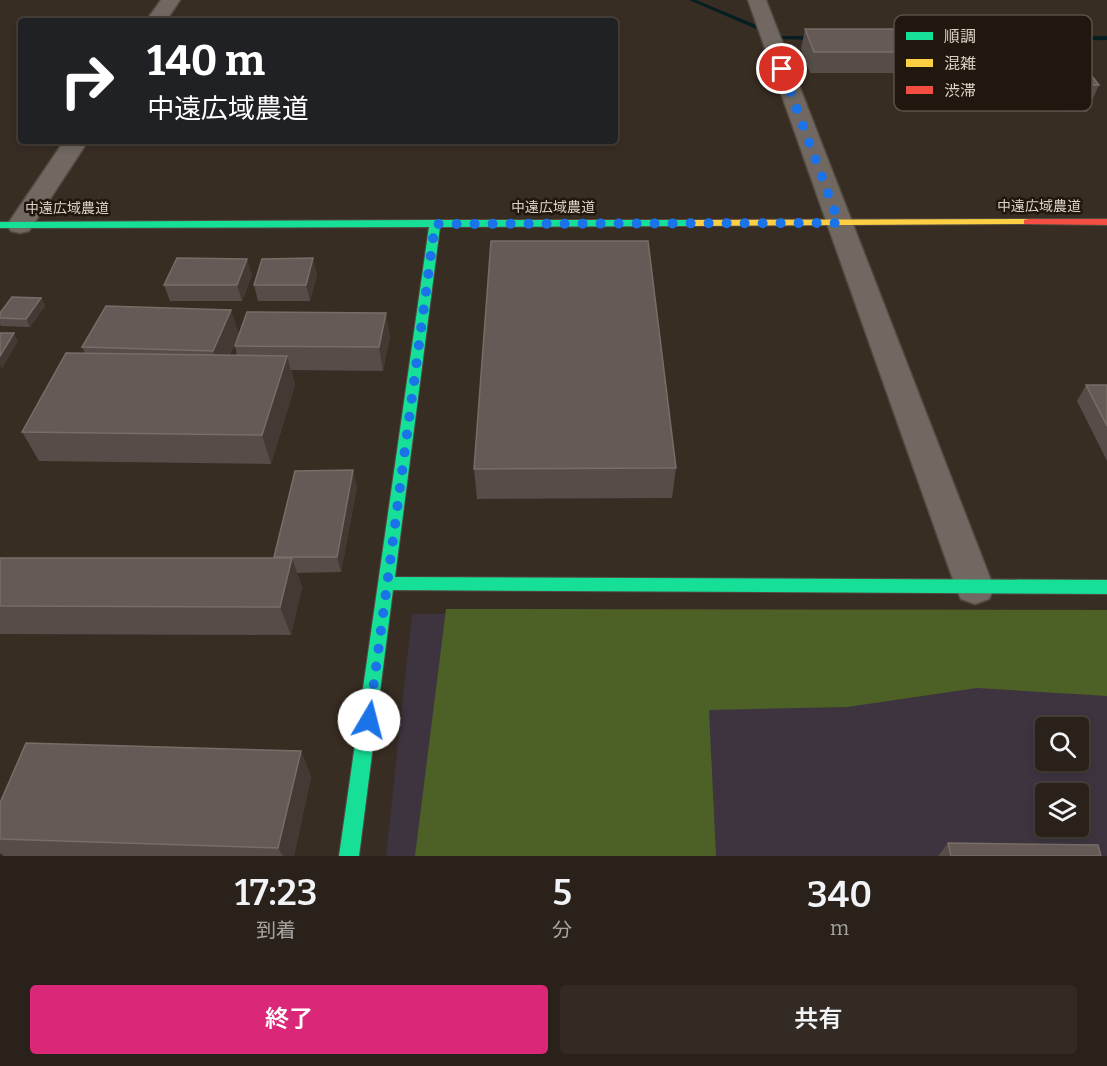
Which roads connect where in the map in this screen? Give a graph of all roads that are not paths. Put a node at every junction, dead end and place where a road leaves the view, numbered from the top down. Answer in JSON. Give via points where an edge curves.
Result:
{"nodes":[{"id":1,"x":171,"y":0,"type":"edge"},
{"id":2,"x":756,"y":0,"type":"edge"},
{"id":3,"x":158,"y":18,"type":"edge"},
{"id":4,"x":74,"y":144,"type":"edge"},
{"id":5,"x":1107,"y":222,"type":"edge"},
{"id":6,"x":839,"y":223,"type":"junction"},
{"id":7,"x":435,"y":224,"type":"junction"},
{"id":8,"x":10,"y":225,"type":"edge"},
{"id":9,"x":388,"y":583,"type":"junction"},
{"id":10,"x":1107,"y":587,"type":"edge"},
{"id":11,"x":975,"y":588,"type":"junction"},
{"id":12,"x":349,"y":856,"type":"edge"}],
"edges":[{"from":1,"to":3,"type":"street"},
{"from":2,"to":6,"type":"street"},
{"from":4,"to":8,"type":"street"},
{"from":5,"to":6,"type":"street","name":"中遠広域農道"},
{"from":6,"to":7,"type":"street","name":"中遠広域農道"},
{"from":6,"to":11,"type":"street"},
{"from":7,"to":8,"type":"street","name":"中遠広域農道"},
{"from":7,"to":9,"type":"street"},
{"from":9,"to":11,"type":"street"},
{"from":9,"to":12,"type":"street"},
{"from":10,"to":11,"type":"street"}]}
